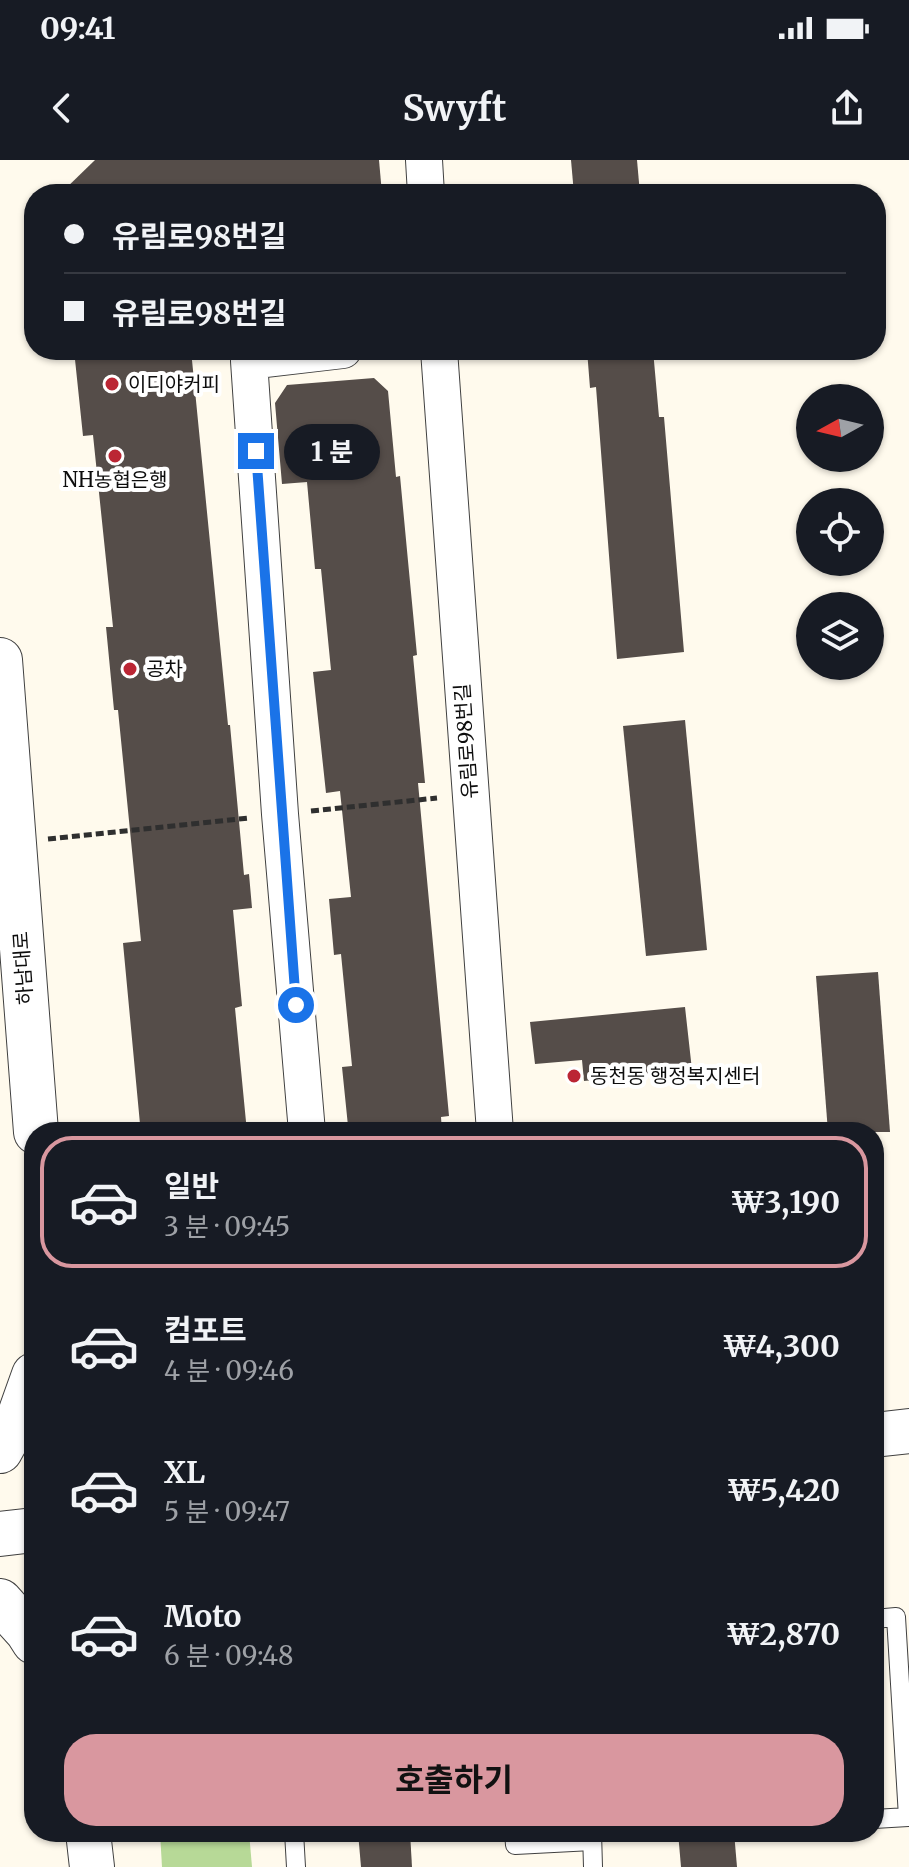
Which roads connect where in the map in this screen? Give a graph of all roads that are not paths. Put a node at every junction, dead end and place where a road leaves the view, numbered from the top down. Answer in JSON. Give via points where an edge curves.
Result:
{"nodes":[{"id":1,"x":424,"y":160,"type":"edge"},
{"id":2,"x":425,"y":184,"type":"edge"},
{"id":3,"x":258,"y":360,"type":"edge"},
{"id":4,"x":440,"y":360,"type":"edge"},
{"id":5,"x":0,"y":660,"type":"edge"},
{"id":6,"x":35,"y":1122,"type":"edge"},
{"id":7,"x":306,"y":1122,"type":"edge"},
{"id":8,"x":494,"y":1122,"type":"edge"},
{"id":9,"x":24,"y":1403,"type":"edge"},
{"id":10,"x":909,"y":1431,"type":"edge"},
{"id":11,"x":884,"y":1434,"type":"edge"},
{"id":12,"x":0,"y":1451,"type":"edge"},
{"id":13,"x":24,"y":1531,"type":"edge"},
{"id":14,"x":0,"y":1534,"type":"edge"},
{"id":15,"x":0,"y":1601,"type":"edge"},
{"id":16,"x":884,"y":1618,"type":"edge"},
{"id":17,"x":24,"y":1628,"type":"edge"},
{"id":18,"x":908,"y":1817,"type":"edge"},
{"id":19,"x":884,"y":1818,"type":"edge"},
{"id":20,"x":909,"y":1823,"type":"edge"},
{"id":21,"x":89,"y":1842,"type":"edge"},
{"id":22,"x":295,"y":1842,"type":"edge"},
{"id":23,"x":515,"y":1842,"type":"edge"},
{"id":24,"x":541,"y":1842,"type":"edge"},
{"id":25,"x":592,"y":1842,"type":"edge"},
{"id":26,"x":92,"y":1867,"type":"edge"},
{"id":27,"x":296,"y":1867,"type":"edge"},
{"id":28,"x":593,"y":1867,"type":"edge"}],
"edges":[{"from":1,"to":2,"type":"street"},
{"from":3,"to":7,"type":"street","via":[[249,361]]},
{"from":4,"to":8,"type":"street","name":"유림로98번길"},
{"from":5,"to":6,"type":"street","name":"하남대로"},
{"from":9,"to":12,"type":"street"},
{"from":10,"to":11,"type":"street"},
{"from":13,"to":14,"type":"street"},
{"from":15,"to":17,"type":"street"},
{"from":16,"to":18,"type":"lane","via":[[896,1617]]},
{"from":18,"to":19,"type":"lane"},
{"from":18,"to":20,"type":"lane"},
{"from":21,"to":26,"type":"street"},
{"from":22,"to":27,"type":"lane"},
{"from":23,"to":24,"type":"lane"},
{"from":25,"to":28,"type":"lane"}]}
